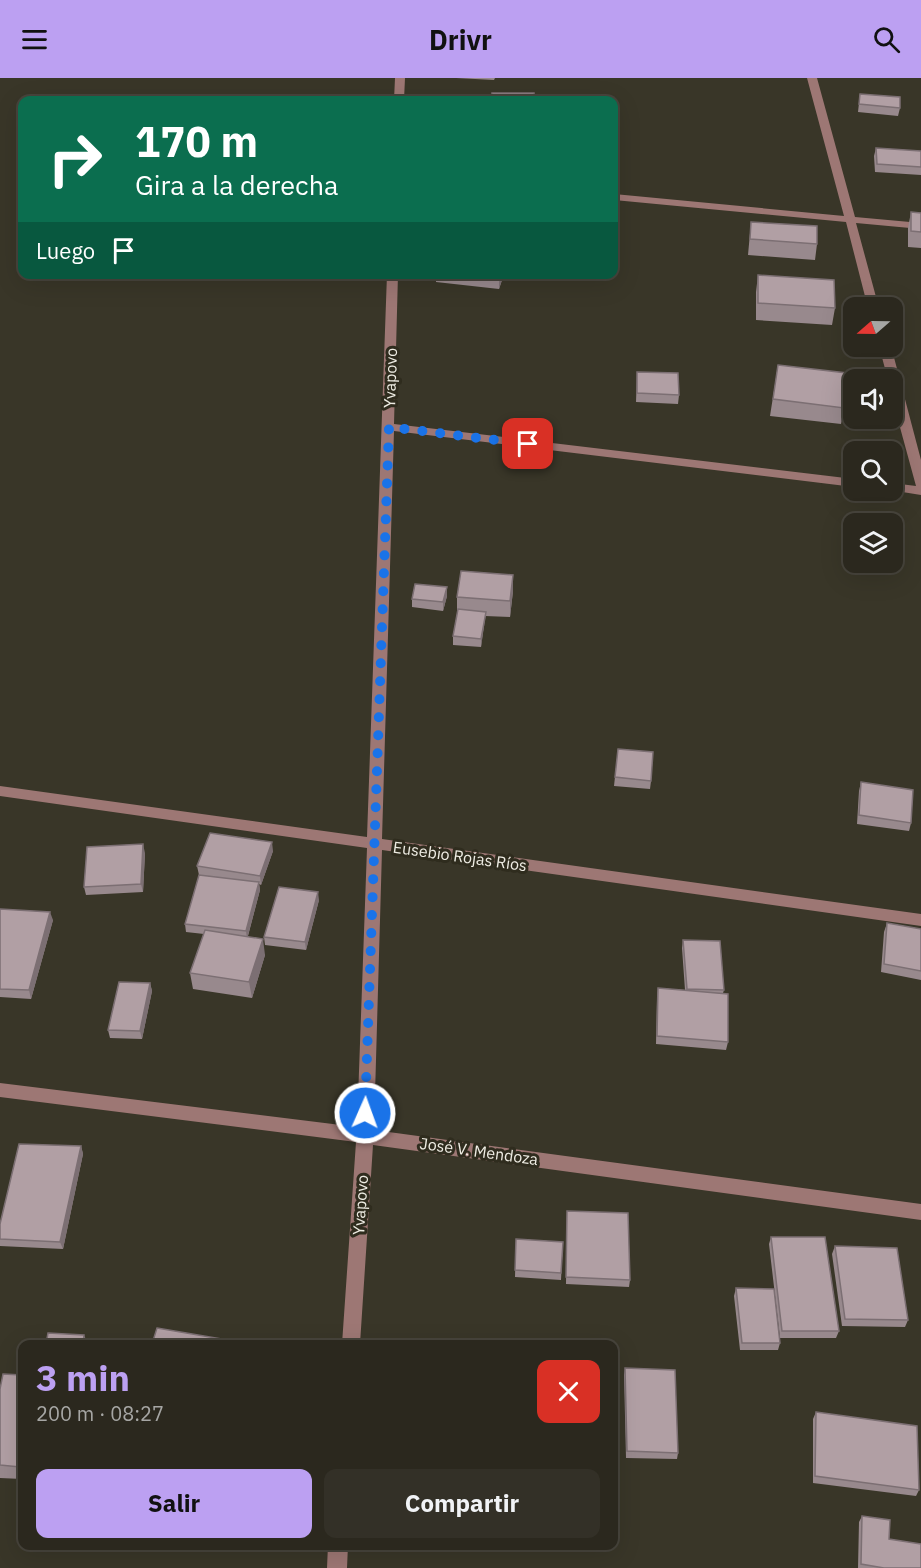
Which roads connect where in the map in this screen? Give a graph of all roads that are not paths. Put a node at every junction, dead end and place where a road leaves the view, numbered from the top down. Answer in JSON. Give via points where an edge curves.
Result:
{"nodes":[{"id":1,"x":400,"y":78,"type":"edge"},
{"id":2,"x":812,"y":78,"type":"edge"},
{"id":3,"x":399,"y":96,"type":"edge"},
{"id":4,"x":618,"y":197,"type":"edge"},
{"id":5,"x":851,"y":220,"type":"junction"},
{"id":6,"x":921,"y":226,"type":"edge"},
{"id":7,"x":393,"y":279,"type":"edge"},
{"id":8,"x":871,"y":297,"type":"edge"},
{"id":9,"x":888,"y":357,"type":"edge"},
{"id":10,"x":389,"y":427,"type":"junction"},
{"id":11,"x":843,"y":482,"type":"edge"},
{"id":12,"x":921,"y":484,"type":"edge"},
{"id":13,"x":903,"y":489,"type":"edge"},
{"id":14,"x":921,"y":491,"type":"edge"},
{"id":15,"x":0,"y":791,"type":"edge"},
{"id":16,"x":375,"y":844,"type":"junction"},
{"id":17,"x":921,"y":920,"type":"edge"},
{"id":18,"x":0,"y":1090,"type":"edge"},
{"id":19,"x":364,"y":1136,"type":"junction"},
{"id":20,"x":921,"y":1212,"type":"edge"},
{"id":21,"x":351,"y":1340,"type":"edge"},
{"id":22,"x":338,"y":1550,"type":"edge"},
{"id":23,"x":337,"y":1568,"type":"edge"}],
"edges":[{"from":1,"to":3,"type":"street"},
{"from":2,"to":5,"type":"street"},
{"from":4,"to":5,"type":"street"},
{"from":5,"to":6,"type":"street"},
{"from":5,"to":8,"type":"street"},
{"from":7,"to":10,"type":"street","name":"Yvapovo"},
{"from":9,"to":12,"type":"street"},
{"from":10,"to":11,"type":"street"},
{"from":10,"to":16,"type":"street","name":"Yvapovo"},
{"from":13,"to":14,"type":"street"},
{"from":15,"to":16,"type":"street","name":"Eusebio Rojas Ríos"},
{"from":16,"to":17,"type":"street","name":"Eusebio Rojas Ríos"},
{"from":16,"to":19,"type":"street","name":"Yvapovo"},
{"from":18,"to":19,"type":"street","name":"José V. Mendoza"},
{"from":19,"to":20,"type":"street","name":"José V. Mendoza"},
{"from":19,"to":21,"type":"street","name":"Yvapovo"},
{"from":22,"to":23,"type":"street"}]}
